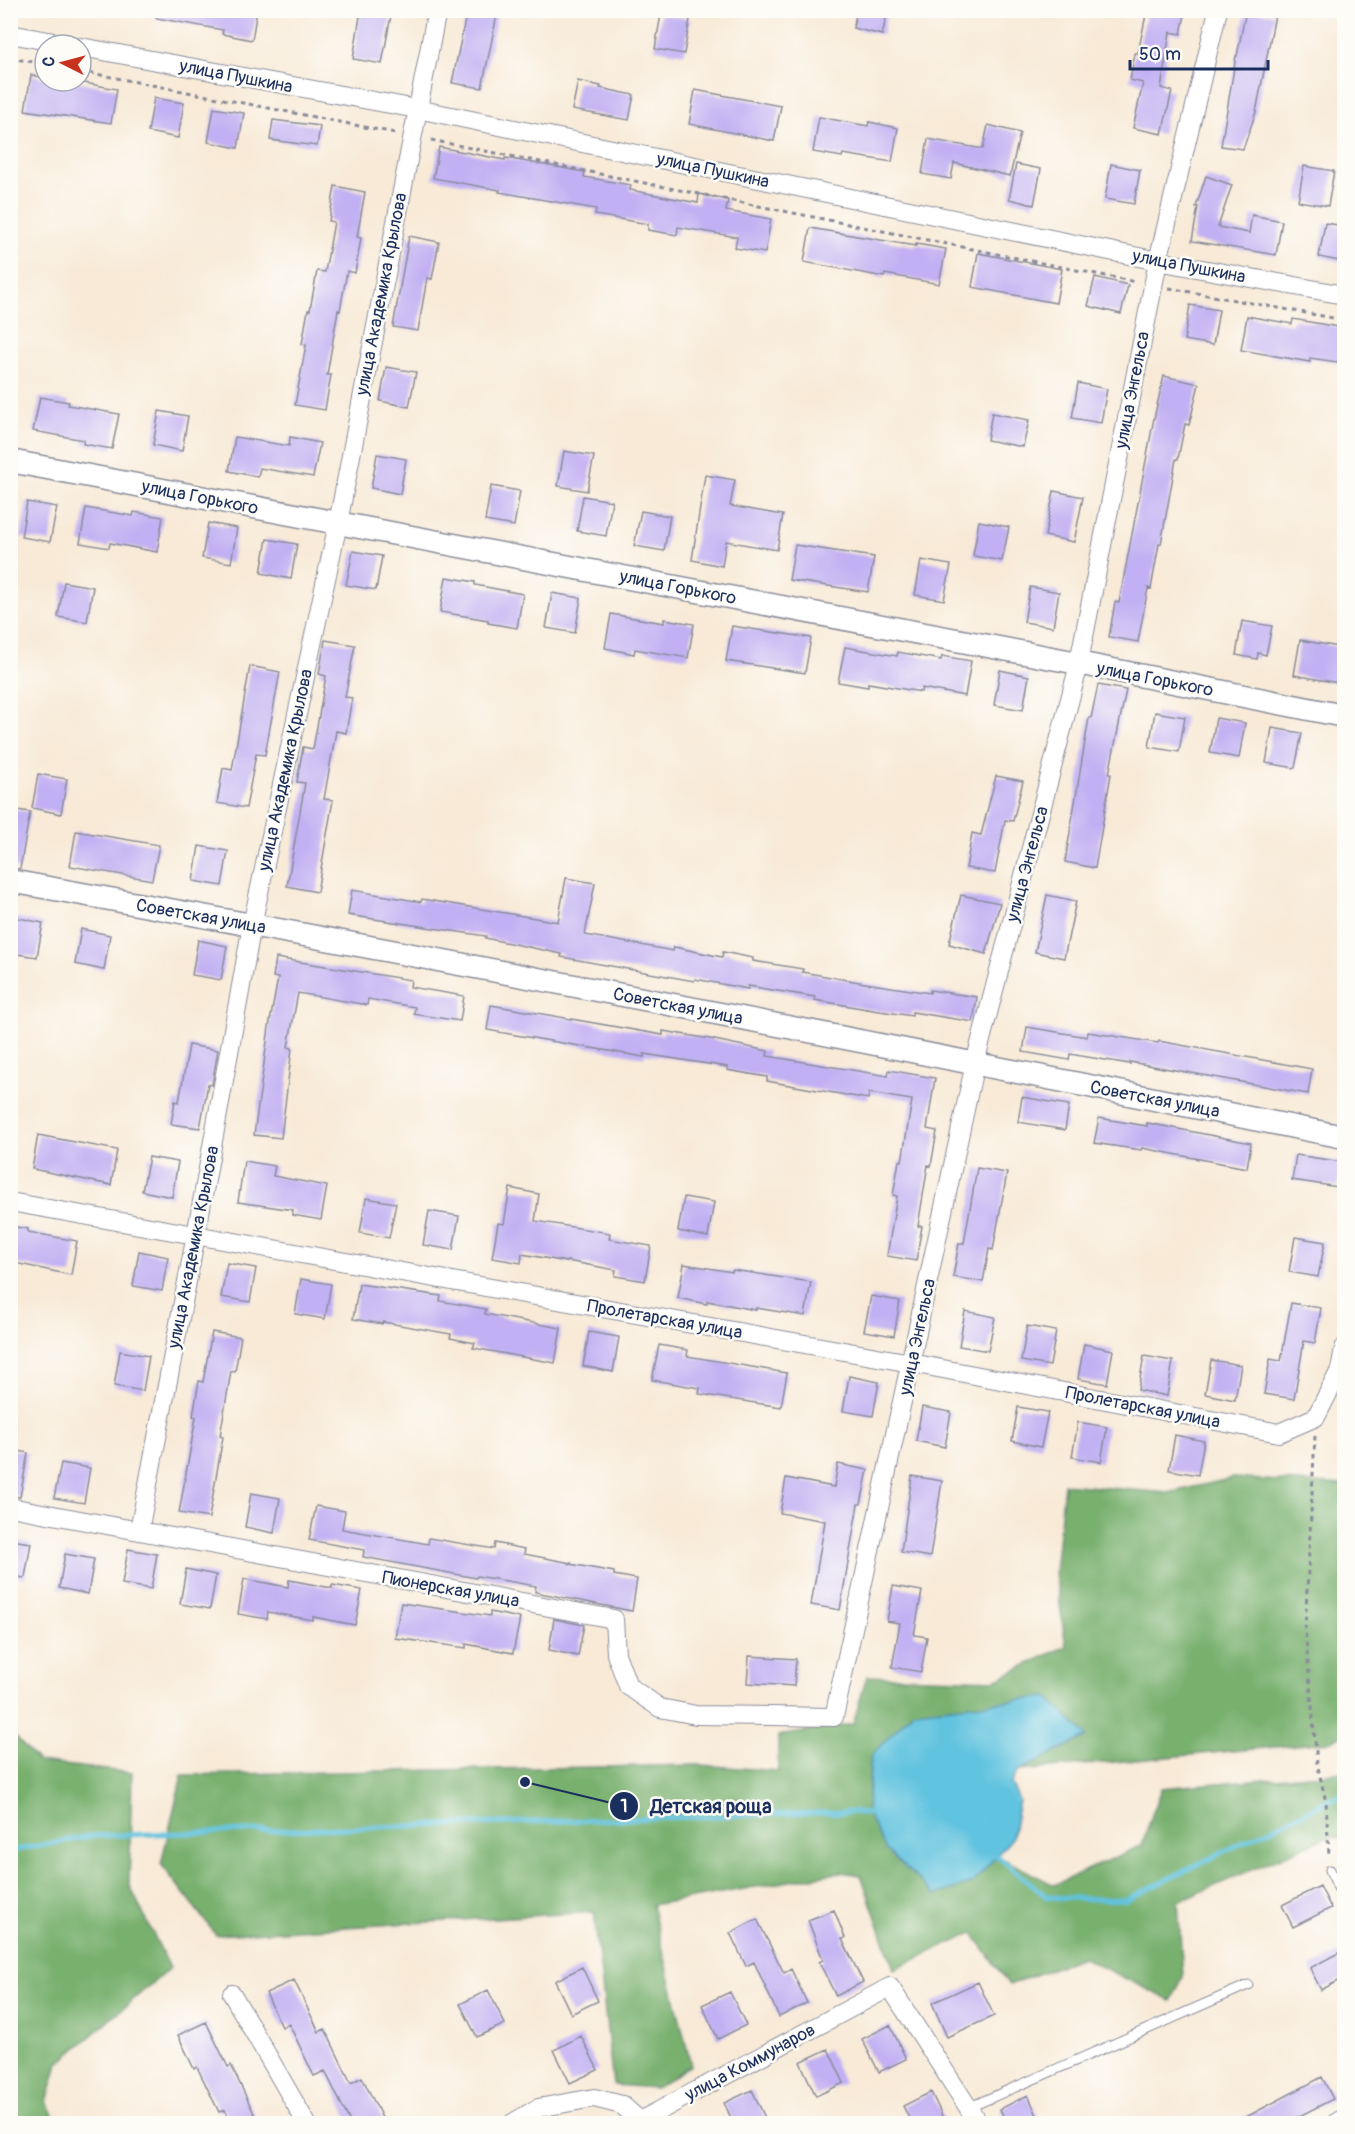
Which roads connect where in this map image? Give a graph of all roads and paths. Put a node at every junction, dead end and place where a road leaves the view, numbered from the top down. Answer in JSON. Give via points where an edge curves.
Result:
{"nodes":[{"id":1,"x":437,"y":10,"type":"edge"},
{"id":2,"x":1218,"y":10,"type":"edge"},
{"id":3,"x":10,"y":34,"type":"edge"},
{"id":4,"x":33,"y":38,"type":"edge"},
{"id":5,"x":93,"y":49,"type":"edge"},
{"id":6,"x":10,"y":58,"type":"edge"},
{"id":7,"x":33,"y":62,"type":"edge"},
{"id":8,"x":93,"y":73,"type":"edge"},
{"id":9,"x":417,"y":110,"type":"junction"},
{"id":10,"x":411,"y":136,"type":"junction"},
{"id":11,"x":1158,"y":261,"type":"junction"},
{"id":12,"x":1153,"y":285,"type":"junction"},
{"id":13,"x":1344,"y":295,"type":"edge"},
{"id":14,"x":1344,"y":320,"type":"edge"},
{"id":15,"x":10,"y":461,"type":"edge"},
{"id":16,"x":338,"y":523,"type":"junction"},
{"id":17,"x":1078,"y":663,"type":"junction"},
{"id":18,"x":1344,"y":716,"type":"edge"},
{"id":19,"x":10,"y":881,"type":"edge"},
{"id":20,"x":252,"y":924,"type":"junction"},
{"id":21,"x":975,"y":1063,"type":"junction"},
{"id":22,"x":1344,"y":1137,"type":"edge"},
{"id":23,"x":10,"y":1202,"type":"edge"},
{"id":24,"x":196,"y":1235,"type":"junction"},
{"id":25,"x":1344,"y":1348,"type":"edge"},
{"id":26,"x":911,"y":1363,"type":"junction"},
{"id":27,"x":1316,"y":1417,"type":"junction"},
{"id":28,"x":10,"y":1507,"type":"edge"},
{"id":29,"x":139,"y":1531,"type":"junction"},
{"id":30,"x":834,"y":1718,"type":"joint"},
{"id":31,"x":1330,"y":1870,"type":"joint"},
{"id":32,"x":1344,"y":1901,"type":"edge"},
{"id":33,"x":1248,"y":1985,"type":"dead end"},
{"id":34,"x":232,"y":1994,"type":"dead end"},
{"id":35,"x":970,"y":2107,"type":"junction"},
{"id":36,"x":1344,"y":2118,"type":"edge"},
{"id":37,"x":641,"y":2122,"type":"edge"},
{"id":38,"x":307,"y":2124,"type":"edge"},
{"id":39,"x":511,"y":2124,"type":"edge"},
{"id":40,"x":979,"y":2124,"type":"edge"},
{"id":41,"x":1334,"y":2124,"type":"edge"}],
"edges":[{"from":1,"to":9,"type":"street","name":"улица Академика Крылова"},
{"from":2,"to":11,"type":"street","name":"улица Энгельса"},
{"from":3,"to":4,"type":"street"},
{"from":5,"to":9,"type":"street","name":"улица Пушкина"},
{"from":6,"to":7,"type":"path"},
{"from":8,"to":10,"type":"path"},
{"from":9,"to":10,"type":"street","name":"улица Академика Крылова"},
{"from":9,"to":11,"type":"street","name":"улица Пушкина"},
{"from":10,"to":12,"type":"path"},
{"from":10,"to":16,"type":"street","name":"улица Академика Крылова"},
{"from":11,"to":12,"type":"street","name":"улица Энгельса"},
{"from":11,"to":13,"type":"street","name":"улица Пушкина"},
{"from":12,"to":14,"type":"path"},
{"from":12,"to":17,"type":"street","name":"улица Энгельса"},
{"from":15,"to":16,"type":"street","name":"улица Горького"},
{"from":16,"to":17,"type":"street","name":"улица Горького"},
{"from":16,"to":20,"type":"street","name":"улица Академика Крылова"},
{"from":17,"to":18,"type":"street","name":"улица Горького"},
{"from":17,"to":21,"type":"street","name":"улица Энгельса"},
{"from":19,"to":20,"type":"street","name":"Советская улица"},
{"from":20,"to":21,"type":"street","name":"Советская улица"},
{"from":20,"to":24,"type":"street","name":"улица Академика Крылова"},
{"from":21,"to":22,"type":"street","name":"Советская улица"},
{"from":21,"to":26,"type":"street","name":"улица Энгельса"},
{"from":23,"to":24,"type":"street","name":"Пролетарская улица"},
{"from":24,"to":26,"type":"street","name":"Пролетарская улица"},
{"from":24,"to":29,"type":"street","name":"улица Академика Крылова"},
{"from":25,"to":27,"type":"street","via":[[1340,1370]]},
{"from":26,"to":27,"type":"street","name":"Пролетарская улица","via":[[1279,1433]]},
{"from":26,"to":30,"type":"street","name":"улица Энгельса"},
{"from":27,"to":31,"type":"path","via":[[1305,1629],[1317,1762],[1326,1802]]},
{"from":28,"to":29,"type":"street","name":"Пионерская улица"},
{"from":29,"to":30,"type":"street","name":"Пионерская улица","via":[[614,1619],[616,1654],[628,1686],[660,1708],[696,1715]]},
{"from":31,"to":32,"type":"lane"},
{"from":33,"to":35,"type":"lane"},
{"from":34,"to":38,"type":"street"},
{"from":35,"to":37,"type":"street","name":"улица Коммунаров","via":[[890,1987]]},
{"from":35,"to":40,"type":"street"},
{"from":36,"to":41,"type":"street"},
{"from":37,"to":39,"type":"street","name":"улица Коммунаров","via":[[622,2105],[594,2098],[538,2108]]}]}
